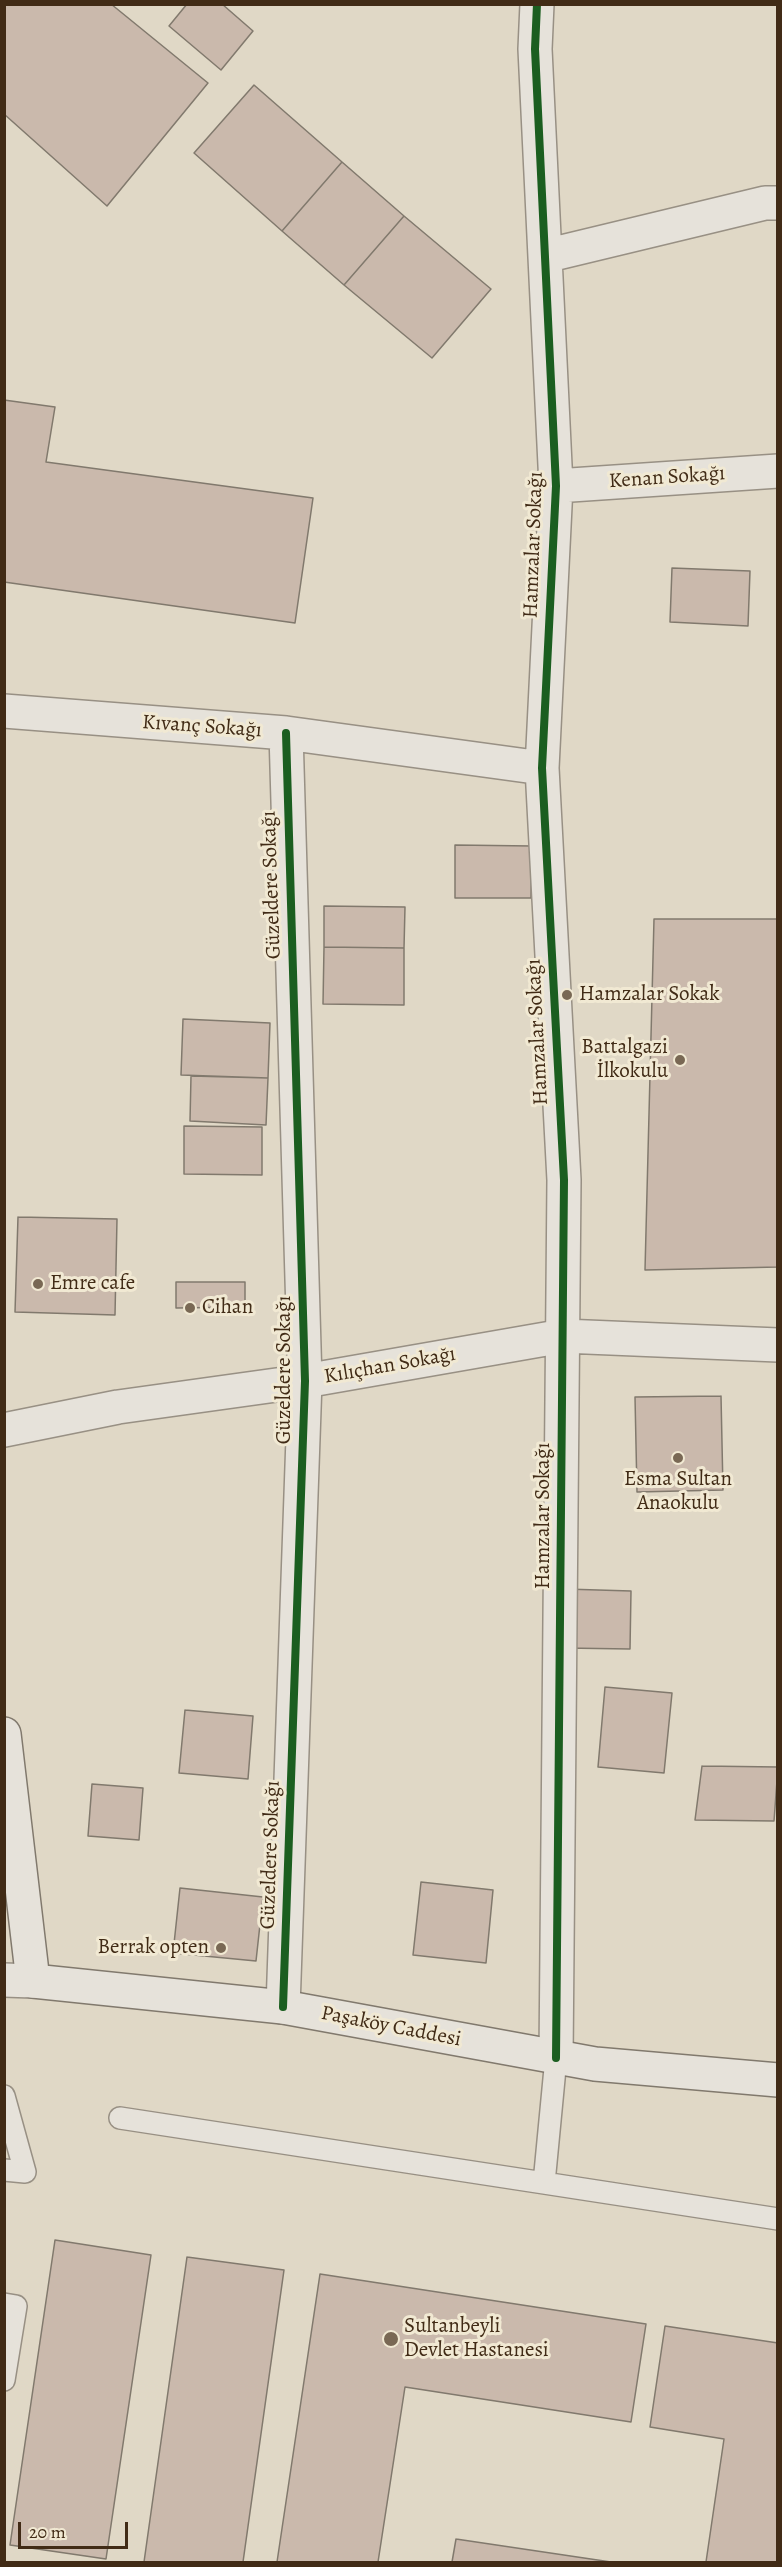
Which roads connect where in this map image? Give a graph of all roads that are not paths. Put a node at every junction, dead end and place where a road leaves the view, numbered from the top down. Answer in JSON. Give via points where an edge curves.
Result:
{"nodes":[{"id":1,"x":537,"y":4,"type":"edge"},
{"id":2,"x":777,"y":203,"type":"edge"},
{"id":3,"x":545,"y":256,"type":"junction"},
{"id":4,"x":777,"y":471,"type":"edge"},
{"id":5,"x":556,"y":486,"type":"junction"},
{"id":6,"x":4,"y":711,"type":"edge"},
{"id":7,"x":286,"y":733,"type":"junction"},
{"id":8,"x":542,"y":768,"type":"junction"},
{"id":9,"x":563,"y":1336,"type":"junction"},
{"id":10,"x":777,"y":1345,"type":"edge"},
{"id":11,"x":305,"y":1381,"type":"junction"},
{"id":12,"x":4,"y":1430,"type":"edge"},
{"id":13,"x":4,"y":1734,"type":"edge"},
{"id":14,"x":19,"y":1980,"type":"edge"},
{"id":15,"x":284,"y":2007,"type":"junction"},
{"id":16,"x":556,"y":2058,"type":"junction"},
{"id":17,"x":777,"y":2080,"type":"edge"},
{"id":18,"x":4,"y":2096,"type":"edge"},
{"id":19,"x":120,"y":2118,"type":"dead end"},
{"id":20,"x":4,"y":2170,"type":"edge"},
{"id":21,"x":544,"y":2183,"type":"junction"},
{"id":22,"x":777,"y":2219,"type":"edge"},
{"id":23,"x":4,"y":2304,"type":"edge"},
{"id":24,"x":4,"y":2380,"type":"edge"}],
"edges":[{"from":1,"to":3,"type":"street","name":"Hamzalar Sokağı","via":[[535,49]]},
{"from":2,"to":3,"type":"street"},
{"from":3,"to":5,"type":"street","name":"Hamzalar Sokağı"},
{"from":4,"to":5,"type":"street","name":"Kenan Sokağı"},
{"from":5,"to":8,"type":"street","name":"Hamzalar Sokağı"},
{"from":6,"to":7,"type":"street","name":"Kıvanç Sokağı"},
{"from":7,"to":8,"type":"street","name":"Kıvanç Sokağı"},
{"from":7,"to":11,"type":"street","name":"Güzeldere Sokağı"},
{"from":8,"to":9,"type":"street","name":"Hamzalar Sokağı","via":[[564,1180]]},
{"from":9,"to":10,"type":"street","name":"Kılıçhan Sokağı"},
{"from":9,"to":11,"type":"street","name":"Kılıçhan Sokağı"},
{"from":9,"to":16,"type":"street","name":"Hamzalar Sokağı"},
{"from":11,"to":12,"type":"street","name":"Kılıçhan Sokağı","via":[[118,1407]]},
{"from":11,"to":15,"type":"street","name":"Güzeldere Sokağı"},
{"from":13,"to":14,"type":"street"},
{"from":14,"to":15,"type":"street","name":"Paşaköy Caddesi"},
{"from":15,"to":16,"type":"street","name":"Paşaköy Caddesi"},
{"from":16,"to":17,"type":"street","name":"Paşaköy Caddesi"},
{"from":16,"to":21,"type":"lane"},
{"from":18,"to":20,"type":"lane","via":[[25,2172]]},
{"from":19,"to":21,"type":"lane"},
{"from":21,"to":22,"type":"lane"},
{"from":23,"to":24,"type":"lane","via":[[16,2306]]}]}
